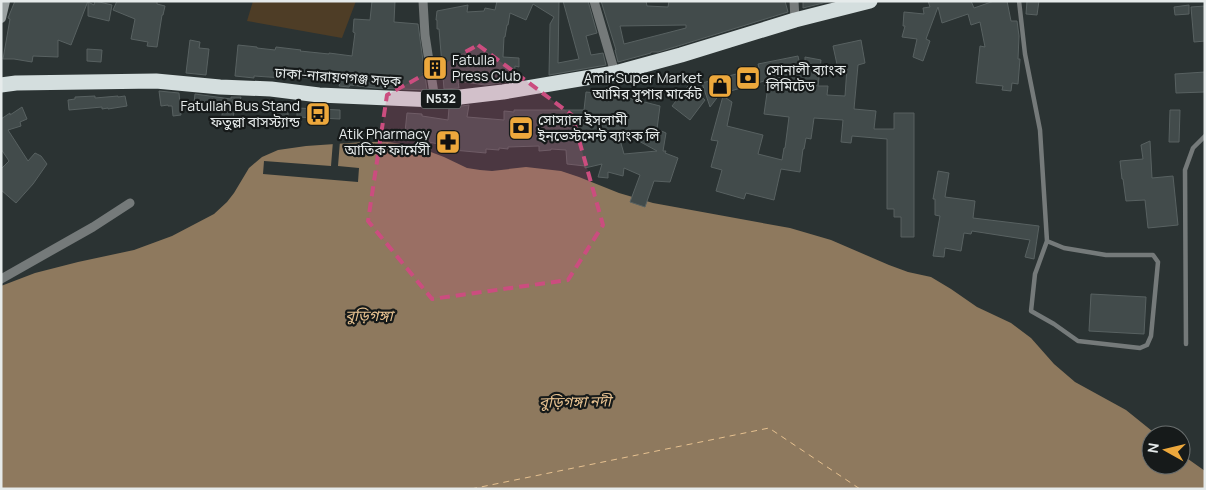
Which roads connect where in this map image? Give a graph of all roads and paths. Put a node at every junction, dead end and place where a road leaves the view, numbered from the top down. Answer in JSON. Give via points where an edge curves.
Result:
{"nodes":[{"id":1,"x":5,"y":1,"type":"edge"},
{"id":2,"x":423,"y":1,"type":"edge"},
{"id":3,"x":594,"y":1,"type":"edge"},
{"id":4,"x":794,"y":1,"type":"edge"},
{"id":5,"x":870,"y":1,"type":"edge"},
{"id":6,"x":1019,"y":1,"type":"edge"},
{"id":7,"x":1,"y":18,"type":"edge"},
{"id":8,"x":795,"y":20,"type":"junction"},
{"id":9,"x":615,"y":73,"type":"junction"},
{"id":10,"x":1,"y":85,"type":"edge"},
{"id":11,"x":435,"y":100,"type":"junction"},
{"id":12,"x":1205,"y":136,"type":"edge"},
{"id":13,"x":130,"y":203,"type":"dead end"},
{"id":14,"x":1047,"y":240,"type":"junction"},
{"id":15,"x":1,"y":279,"type":"edge"},
{"id":16,"x":1186,"y":344,"type":"dead end"}],
"edges":[{"from":1,"to":7,"type":"street"},
{"from":2,"to":11,"type":"street"},
{"from":3,"to":9,"type":"street"},
{"from":4,"to":8,"type":"street"},
{"from":5,"to":8,"type":"highway","name":"ঢাকা-নারায়ণগঞ্জ সড়ক","number":"N532"},
{"from":6,"to":14,"type":"lane","via":[[1025,54],[1040,130]]},
{"from":8,"to":9,"type":"highway","name":"ঢাকা-নারায়ণগঞ্জ সড়ক","number":"N532"},
{"from":9,"to":11,"type":"highway","name":"ঢাকা-নারায়ণগঞ্জ সড়ক","number":"N532"},
{"from":10,"to":11,"type":"highway","name":"ঢাকা-নারায়ণগঞ্জ সড়ক","number":"N532","via":[[156,81],[319,95]]},
{"from":12,"to":16,"type":"lane","via":[[1193,148],[1185,170]]},
{"from":13,"to":15,"type":"street"},
{"from":14,"to":14,"type":"lane","via":[[1035,274],[1031,311],[1078,341],[1140,348],[1147,345],[1151,336],[1158,262],[1153,255],[1106,254],[1064,248]]}]}
